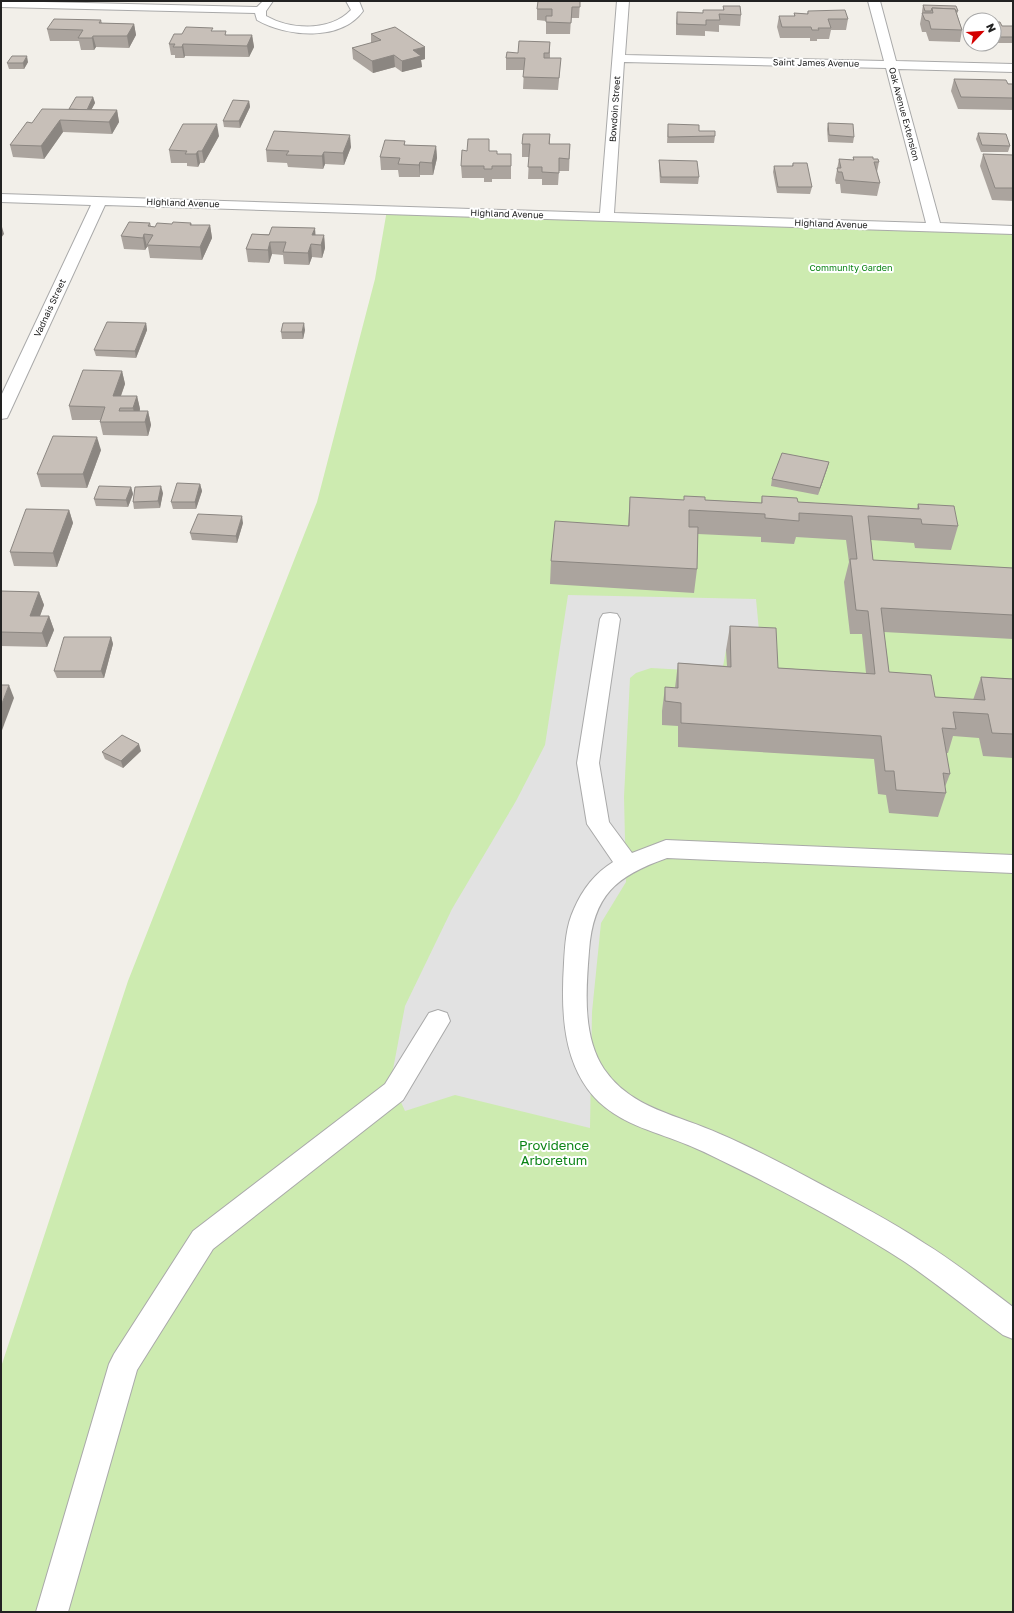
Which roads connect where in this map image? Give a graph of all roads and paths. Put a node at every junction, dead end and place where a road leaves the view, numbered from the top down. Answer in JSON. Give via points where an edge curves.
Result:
{"nodes":[{"id":1,"x":269,"y":1,"type":"edge"},
{"id":2,"x":352,"y":1,"type":"edge"},
{"id":3,"x":623,"y":1,"type":"edge"},
{"id":4,"x":874,"y":1,"type":"edge"},
{"id":5,"x":1,"y":4,"type":"edge"},
{"id":6,"x":260,"y":10,"type":"junction"},
{"id":7,"x":619,"y":58,"type":"junction"},
{"id":8,"x":891,"y":65,"type":"junction"},
{"id":9,"x":1013,"y":68,"type":"edge"},
{"id":10,"x":1,"y":198,"type":"edge"},
{"id":11,"x":100,"y":201,"type":"junction"},
{"id":12,"x":607,"y":217,"type":"junction"},
{"id":13,"x":934,"y":227,"type":"junction"},
{"id":14,"x":1013,"y":230,"type":"edge"},
{"id":15,"x":1,"y":414,"type":"edge"},
{"id":16,"x":610,"y":619,"type":"dead end"},
{"id":17,"x":627,"y":864,"type":"junction"},
{"id":18,"x":1013,"y":864,"type":"edge"},
{"id":19,"x":438,"y":1021,"type":"dead end"},
{"id":20,"x":1013,"y":1325,"type":"edge"},
{"id":21,"x":52,"y":1612,"type":"edge"}],
"edges":[{"from":1,"to":6,"type":"street"},
{"from":2,"to":6,"type":"street","via":[[357,11],[350,20],[334,26],[313,29],[291,29],[273,25],[261,18]]},
{"from":3,"to":7,"type":"street","name":"Bowdoin Street"},
{"from":4,"to":8,"type":"street","name":"Oak Avenue Extension"},
{"from":5,"to":6,"type":"street"},
{"from":7,"to":8,"type":"street","name":"Saint James Avenue"},
{"from":7,"to":12,"type":"street","name":"Bowdoin Street"},
{"from":8,"to":9,"type":"street","name":"Saint James Avenue"},
{"from":8,"to":13,"type":"street","name":"Oak Avenue Extension"},
{"from":10,"to":11,"type":"street","name":"Highland Avenue"},
{"from":11,"to":12,"type":"street","name":"Highland Avenue"},
{"from":11,"to":15,"type":"street","name":"Vadnais Street"},
{"from":12,"to":13,"type":"street","name":"Highland Avenue"},
{"from":13,"to":14,"type":"street","name":"Highland Avenue"},
{"from":16,"to":17,"type":"street","via":[[588,763],[598,824]]},
{"from":17,"to":18,"type":"street","via":[[666,849]]},
{"from":17,"to":20,"type":"street","via":[[610,875],[594,891],[578,932],[575,1024],[586,1061],[607,1092],[640,1117],[709,1142],[892,1238],[935,1266]]},
{"from":19,"to":21,"type":"street","via":[[394,1092],[202,1240],[124,1364]]}]}
